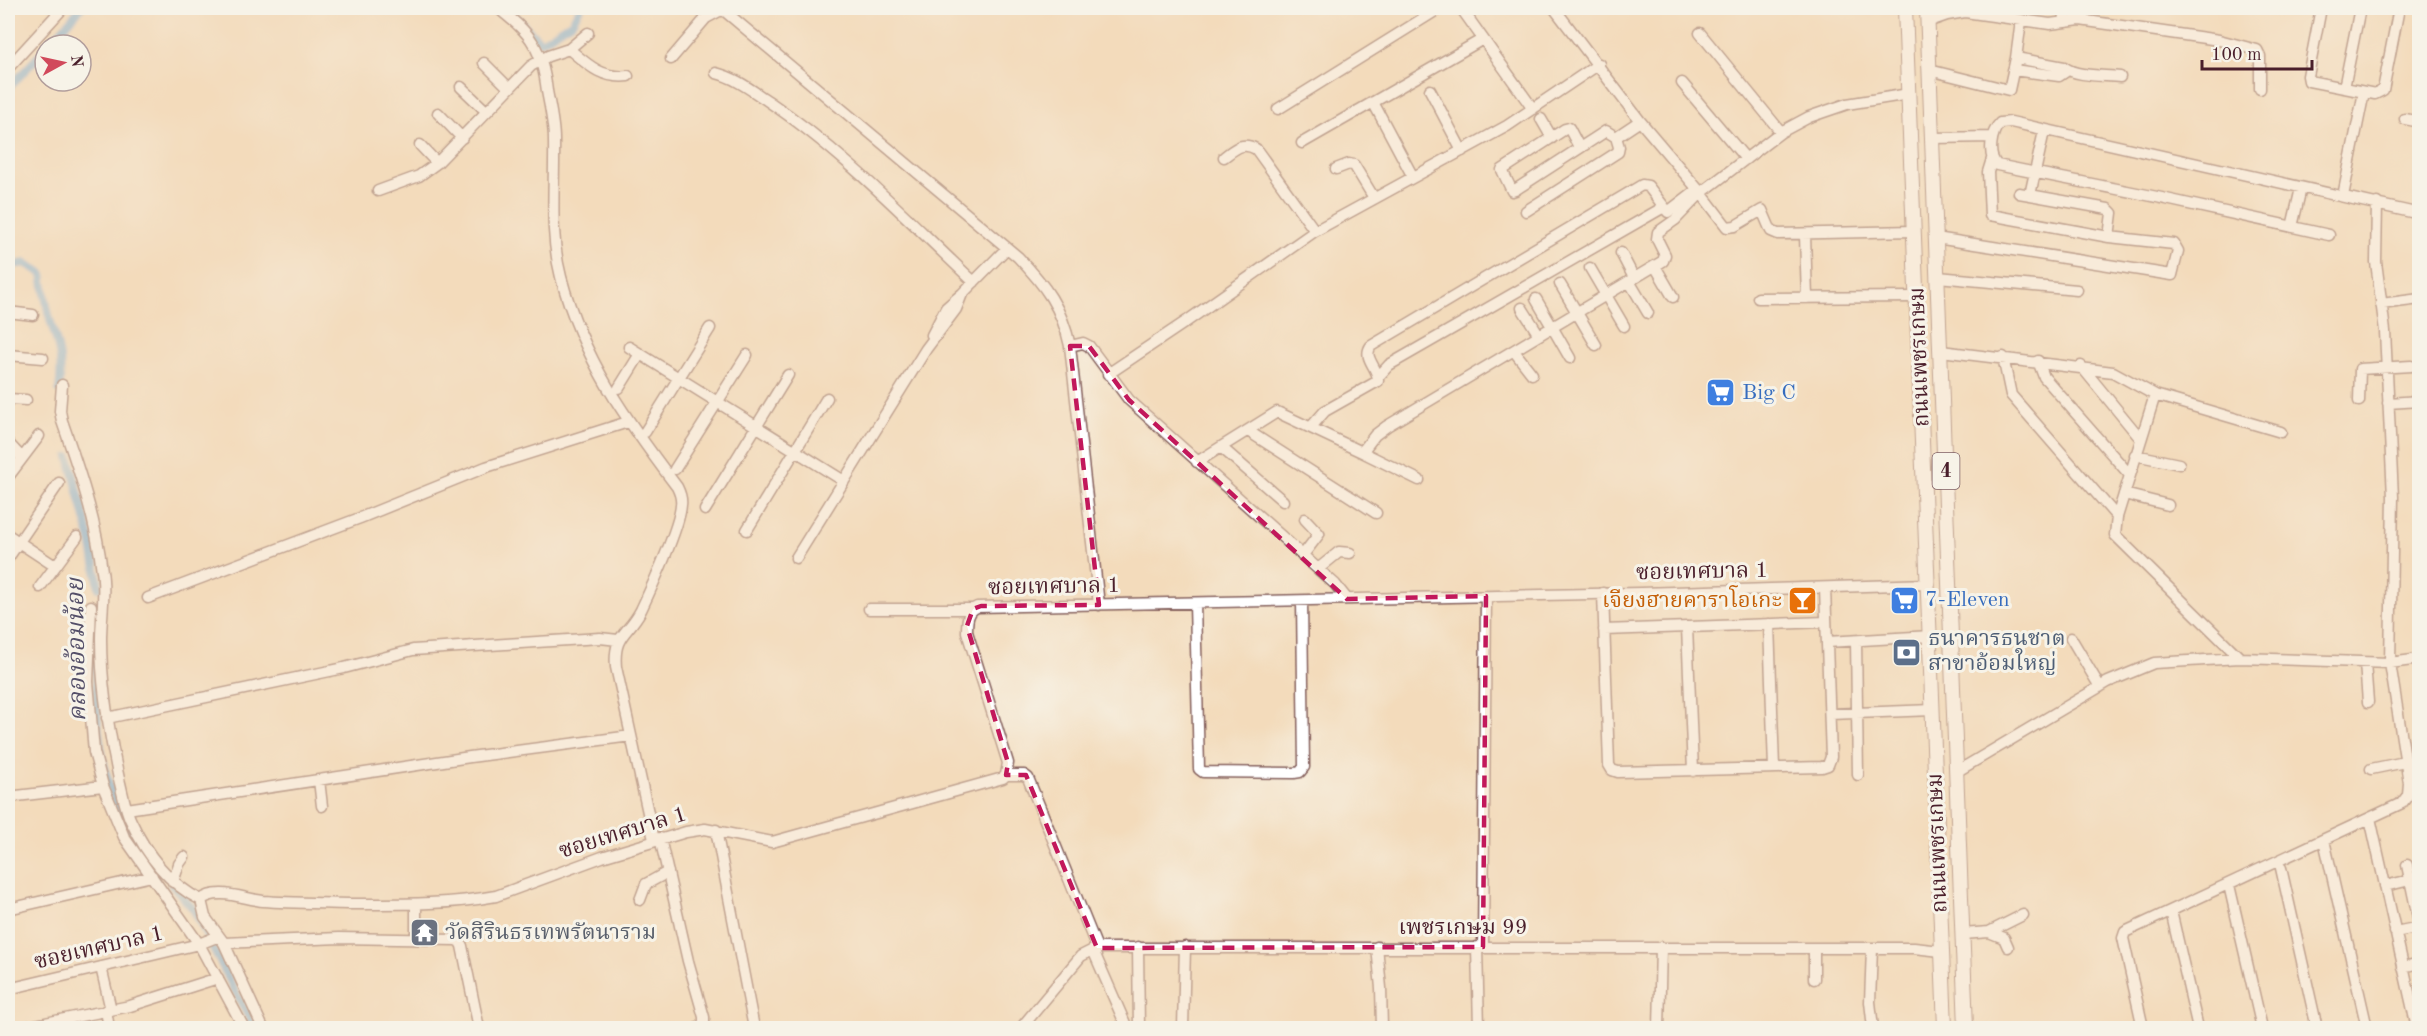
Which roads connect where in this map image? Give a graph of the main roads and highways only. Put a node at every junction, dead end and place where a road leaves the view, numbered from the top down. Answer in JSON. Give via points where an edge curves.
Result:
{"nodes":[{"id":1,"x":1905,"y":8,"type":"edge"},
{"id":2,"x":1927,"y":15,"type":"edge"},
{"id":3,"x":1941,"y":951,"type":"junction"},
{"id":4,"x":1964,"y":959,"type":"junction"},
{"id":5,"x":1943,"y":976,"type":"junction"},
{"id":6,"x":1965,"y":976,"type":"junction"},
{"id":7,"x":1945,"y":1029,"type":"edge"},
{"id":8,"x":1966,"y":1029,"type":"edge"}],
"edges":[{"from":1,"to":3,"type":"main road","name":"ถนนเพชรเกษม","number":"4"},
{"from":2,"to":4,"type":"main road","name":"ถนนเพชรเกษม","number":"4"},
{"from":3,"to":4,"type":"main road"},
{"from":3,"to":5,"type":"main road","name":"ถนนเพชรเกษม"},
{"from":4,"to":6,"type":"main road","name":"ถนนเพชรเกษม"},
{"from":5,"to":6,"type":"main road","via":[[1952,968]]},
{"from":5,"to":7,"type":"main road","name":"ถนนเพชรเกษม"},
{"from":6,"to":8,"type":"main road","name":"ถนนเพชรเกษม"}]}
